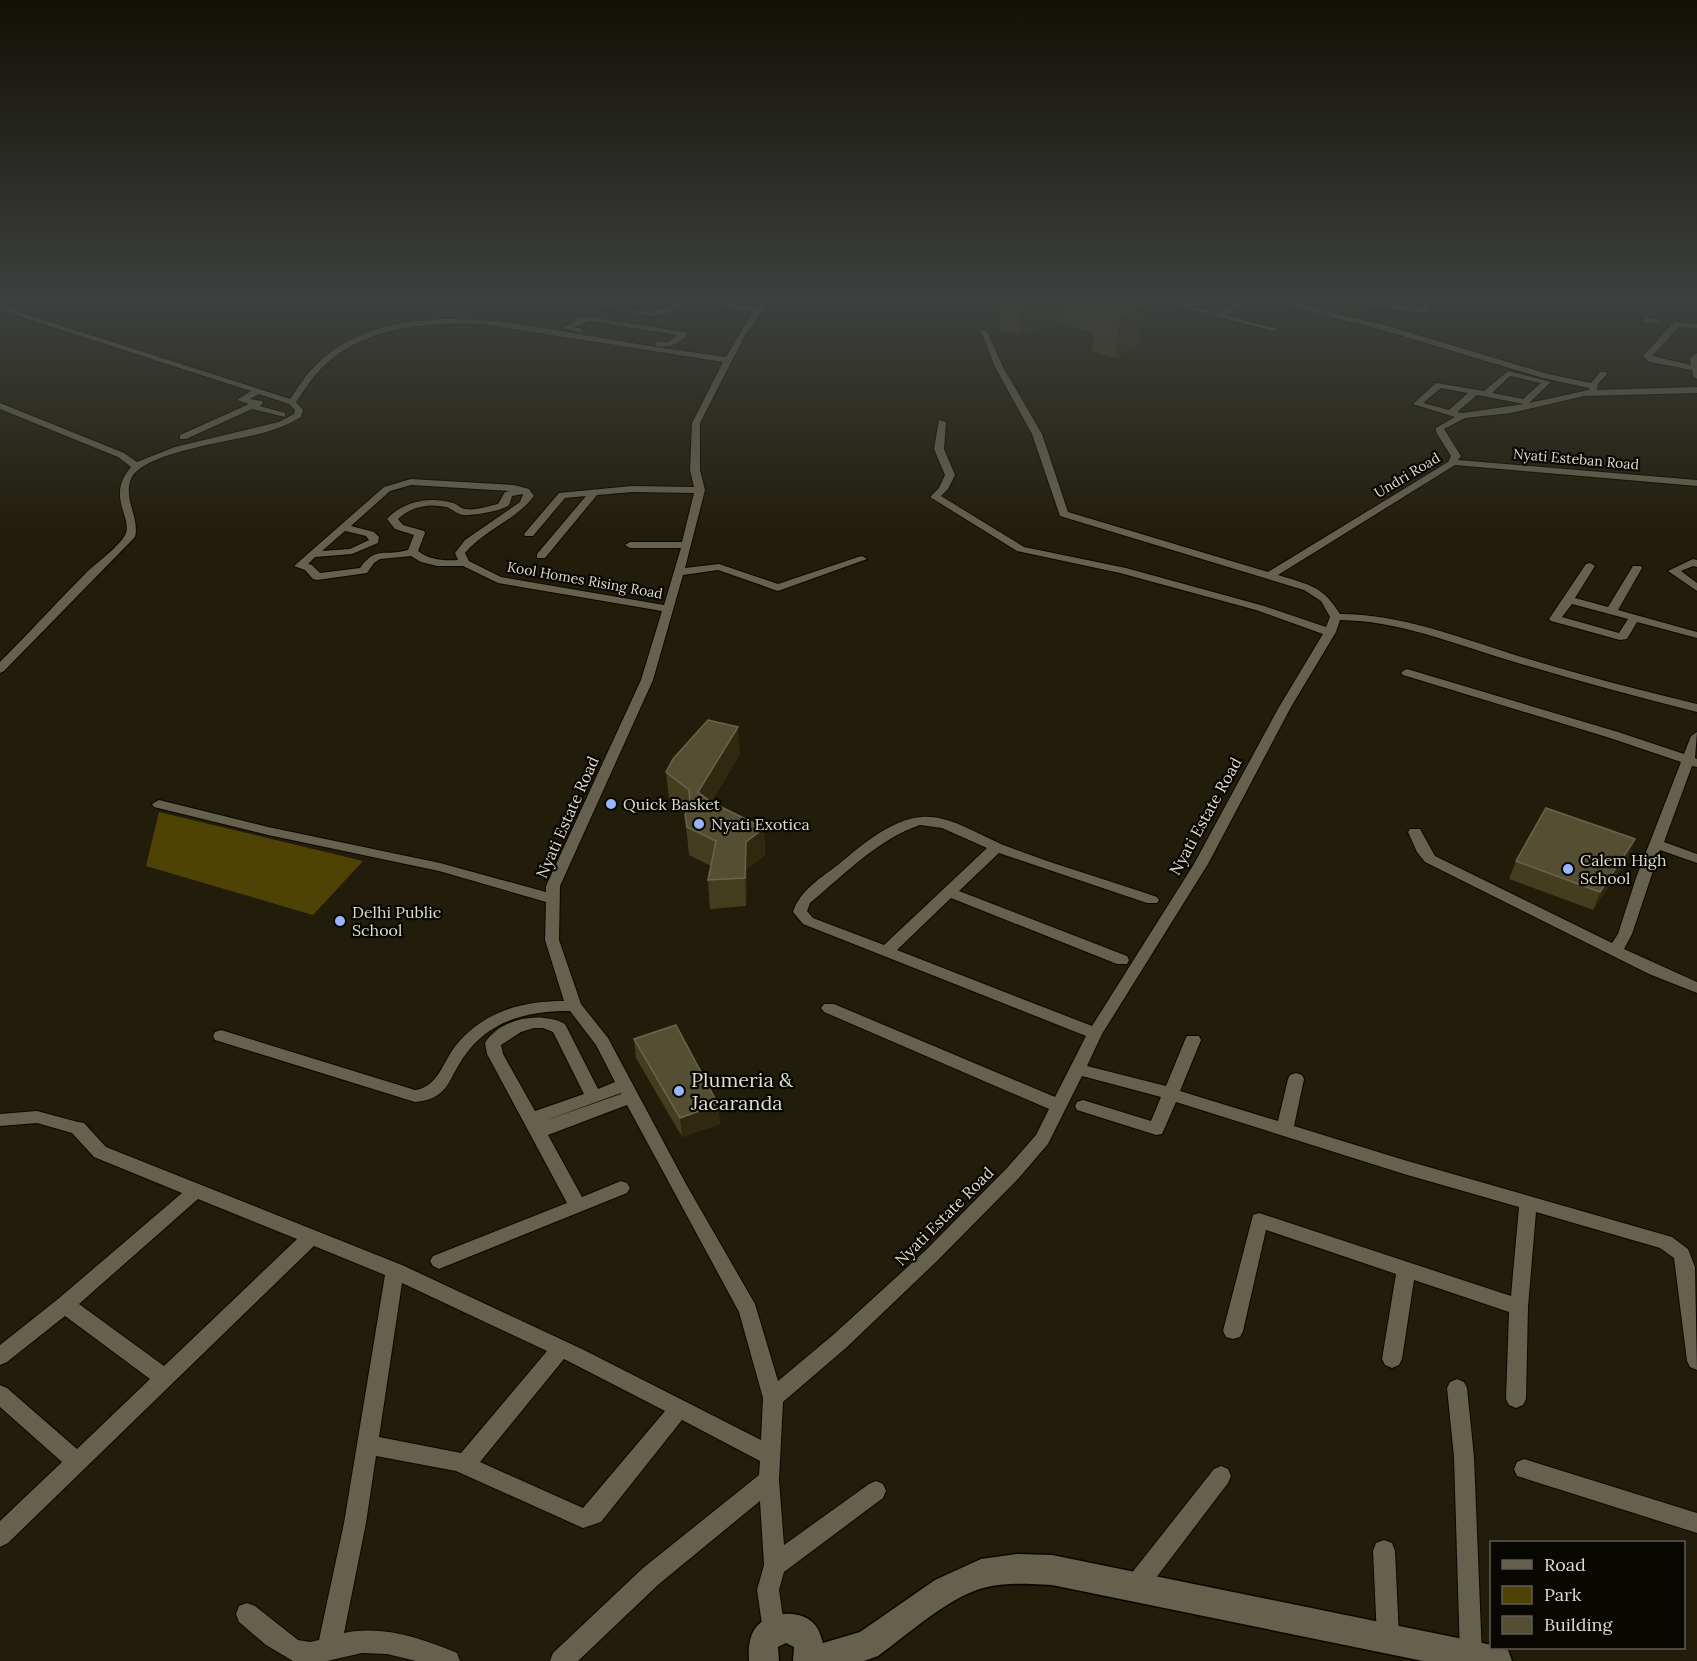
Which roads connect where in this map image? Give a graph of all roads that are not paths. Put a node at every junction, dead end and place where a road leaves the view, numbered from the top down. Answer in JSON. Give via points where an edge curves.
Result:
{"nodes":[{"id":1,"x":220,"y":380,"type":"edge"},
{"id":2,"x":310,"y":380,"type":"edge"},
{"id":3,"x":718,"y":380,"type":"edge"},
{"id":4,"x":1006,"y":380,"type":"edge"},
{"id":5,"x":1501,"y":380,"type":"edge"},
{"id":6,"x":1536,"y":380,"type":"edge"},
{"id":7,"x":1559,"y":380,"type":"edge"},
{"id":8,"x":1599,"y":380,"type":"edge"},
{"id":9,"x":1593,"y":389,"type":"junction"},
{"id":10,"x":1538,"y":390,"type":"junction"},
{"id":11,"x":1697,"y":390,"type":"edge"},
{"id":12,"x":258,"y":392,"type":"junction"},
{"id":13,"x":1474,"y":393,"type":"junction"},
{"id":14,"x":1487,"y":393,"type":"junction"},
{"id":15,"x":1564,"y":397,"type":"junction"},
{"id":16,"x":292,"y":402,"type":"junction"},
{"id":17,"x":0,"y":406,"type":"edge"},
{"id":18,"x":251,"y":406,"type":"junction"},
{"id":19,"x":1451,"y":412,"type":"junction"},
{"id":20,"x":282,"y":415,"type":"dead end"},
{"id":21,"x":1463,"y":416,"type":"junction"},
{"id":22,"x":942,"y":422,"type":"dead end"},
{"id":23,"x":183,"y":437,"type":"dead end"},
{"id":24,"x":1453,"y":462,"type":"junction"},
{"id":25,"x":136,"y":466,"type":"junction"},
{"id":26,"x":1697,"y":483,"type":"edge"},
{"id":27,"x":700,"y":490,"type":"junction"},
{"id":28,"x":526,"y":491,"type":"junction"},
{"id":29,"x":594,"y":492,"type":"junction"},
{"id":30,"x":342,"y":527,"type":"junction"},
{"id":31,"x":529,"y":534,"type":"dead end"},
{"id":32,"x":630,"y":545,"type":"dead end"},
{"id":33,"x":687,"y":545,"type":"junction"},
{"id":34,"x":412,"y":552,"type":"junction"},
{"id":35,"x":313,"y":554,"type":"junction"},
{"id":36,"x":541,"y":556,"type":"dead end"},
{"id":37,"x":861,"y":559,"type":"dead end"},
{"id":38,"x":1695,"y":562,"type":"edge"},
{"id":39,"x":465,"y":563,"type":"junction"},
{"id":40,"x":1590,"y":566,"type":"dead end"},
{"id":41,"x":1637,"y":568,"type":"dead end"},
{"id":42,"x":679,"y":572,"type":"junction"},
{"id":43,"x":1271,"y":575,"type":"junction"},
{"id":44,"x":1697,"y":588,"type":"edge"},
{"id":45,"x":1569,"y":600,"type":"junction"},
{"id":46,"x":668,"y":609,"type":"junction"},
{"id":47,"x":1611,"y":612,"type":"junction"},
{"id":48,"x":1336,"y":617,"type":"junction"},
{"id":49,"x":1634,"y":618,"type":"junction"},
{"id":50,"x":1330,"y":632,"type":"junction"},
{"id":51,"x":1697,"y":634,"type":"edge"},
{"id":52,"x":0,"y":669,"type":"edge"},
{"id":53,"x":1407,"y":674,"type":"dead end"},
{"id":54,"x":1697,"y":708,"type":"edge"},
{"id":55,"x":1697,"y":735,"type":"edge"},
{"id":56,"x":1692,"y":762,"type":"edge"},
{"id":57,"x":159,"y":804,"type":"dead end"},
{"id":58,"x":1415,"y":832,"type":"dead end"},
{"id":59,"x":1656,"y":844,"type":"junction"},
{"id":60,"x":997,"y":847,"type":"junction"},
{"id":61,"x":1697,"y":859,"type":"edge"},
{"id":62,"x":949,"y":892,"type":"junction"},
{"id":63,"x":553,"y":899,"type":"junction"},
{"id":64,"x":1152,"y":900,"type":"dead end"},
{"id":65,"x":1615,"y":951,"type":"junction"},
{"id":66,"x":886,"y":952,"type":"junction"},
{"id":67,"x":1122,"y":960,"type":"dead end"},
{"id":68,"x":1697,"y":988,"type":"edge"},
{"id":69,"x":574,"y":1006,"type":"junction"},
{"id":70,"x":829,"y":1008,"type":"dead end"},
{"id":71,"x":1095,"y":1033,"type":"junction"},
{"id":72,"x":220,"y":1036,"type":"dead end"},
{"id":73,"x":1193,"y":1040,"type":"dead end"},
{"id":74,"x":1077,"y":1069,"type":"junction"},
{"id":75,"x":1296,"y":1079,"type":"dead end"},
{"id":76,"x":629,"y":1091,"type":"junction"},
{"id":77,"x":1171,"y":1094,"type":"junction"},
{"id":78,"x":594,"y":1097,"type":"junction"},
{"id":79,"x":1059,"y":1106,"type":"junction"},
{"id":80,"x":1083,"y":1106,"type":"dead end"},
{"id":81,"x":0,"y":1120,"type":"edge"},
{"id":82,"x":536,"y":1125,"type":"junction"},
{"id":83,"x":1285,"y":1129,"type":"junction"},
{"id":84,"x":621,"y":1188,"type":"dead end"},
{"id":85,"x":197,"y":1190,"type":"junction"},
{"id":86,"x":1528,"y":1202,"type":"junction"},
{"id":87,"x":578,"y":1206,"type":"junction"},
{"id":88,"x":311,"y":1238,"type":"junction"},
{"id":89,"x":439,"y":1260,"type":"dead end"},
{"id":90,"x":1406,"y":1269,"type":"junction"},
{"id":91,"x":395,"y":1271,"type":"junction"},
{"id":92,"x":65,"y":1305,"type":"junction"},
{"id":93,"x":1519,"y":1307,"type":"junction"},
{"id":94,"x":1233,"y":1331,"type":"dead end"},
{"id":95,"x":561,"y":1349,"type":"junction"},
{"id":96,"x":0,"y":1356,"type":"edge"},
{"id":97,"x":1392,"y":1359,"type":"dead end"},
{"id":98,"x":1697,"y":1361,"type":"edge"},
{"id":99,"x":164,"y":1378,"type":"junction"},
{"id":100,"x":1457,"y":1388,"type":"dead end"},
{"id":101,"x":0,"y":1394,"type":"edge"},
{"id":102,"x":773,"y":1398,"type":"junction"},
{"id":103,"x":1516,"y":1399,"type":"dead end"},
{"id":104,"x":679,"y":1409,"type":"junction"},
{"id":105,"x":368,"y":1445,"type":"junction"},
{"id":106,"x":771,"y":1456,"type":"junction"},
{"id":107,"x":76,"y":1462,"type":"junction"},
{"id":108,"x":464,"y":1465,"type":"junction"},
{"id":109,"x":1524,"y":1469,"type":"dead end"},
{"id":110,"x":1221,"y":1476,"type":"dead end"},
{"id":111,"x":769,"y":1480,"type":"junction"},
{"id":112,"x":876,"y":1491,"type":"dead end"},
{"id":113,"x":1697,"y":1523,"type":"edge"},
{"id":114,"x":0,"y":1536,"type":"edge"},
{"id":115,"x":1384,"y":1551,"type":"dead end"},
{"id":116,"x":775,"y":1565,"type":"junction"},
{"id":117,"x":1135,"y":1587,"type":"junction"},
{"id":118,"x":247,"y":1614,"type":"dead end"},
{"id":119,"x":774,"y":1631,"type":"junction"},
{"id":120,"x":1388,"y":1637,"type":"junction"},
{"id":121,"x":329,"y":1648,"type":"junction"},
{"id":122,"x":299,"y":1657,"type":"edge"},
{"id":123,"x":1484,"y":1658,"type":"edge"},
{"id":124,"x":449,"y":1661,"type":"edge"},
{"id":125,"x":561,"y":1661,"type":"edge"},
{"id":126,"x":764,"y":1661,"type":"edge"},
{"id":127,"x":810,"y":1661,"type":"edge"}],
"edges":[{"from":1,"to":12,"type":"street"},
{"from":2,"to":16,"type":"street"},
{"from":3,"to":27,"type":"street","name":"Nyati Estate Road","via":[[696,423],[695,470]]},
{"from":4,"to":43,"type":"street","via":[[1037,434],[1064,514]]},
{"from":5,"to":14,"type":"street"},
{"from":6,"to":10,"type":"street","via":[[1547,382]]},
{"from":7,"to":9,"type":"street"},
{"from":8,"to":9,"type":"street"},
{"from":9,"to":11,"type":"street","name":"Undri Road"},
{"from":9,"to":15,"type":"street","name":"Undri Road"},
{"from":10,"to":14,"type":"street","via":[[1525,402]]},
{"from":10,"to":15,"type":"street"},
{"from":12,"to":16,"type":"street"},
{"from":12,"to":18,"type":"street","via":[[241,400],[259,403]]},
{"from":13,"to":14,"type":"street"},
{"from":13,"to":19,"type":"street"},
{"from":13,"to":19,"type":"street","via":[[1439,385],[1417,404]]},
{"from":15,"to":21,"type":"street","name":"Undri Road"},
{"from":16,"to":25,"type":"street","via":[[299,410],[298,415],[281,426],[177,450]]},
{"from":17,"to":25,"type":"street","via":[[122,455]]},
{"from":18,"to":20,"type":"street"},
{"from":18,"to":23,"type":"street"},
{"from":19,"to":21,"type":"street"},
{"from":21,"to":24,"type":"street","name":"Undri Road","via":[[1440,428],[1441,437],[1456,456]]},
{"from":22,"to":50,"type":"street","via":[[939,449],[950,474],[935,497],[1021,549],[1122,570],[1260,608]]},
{"from":24,"to":26,"type":"street","name":"Nyati Esteban Road"},
{"from":24,"to":43,"type":"street","name":"Undri Road"},
{"from":25,"to":52,"type":"street","via":[[125,486],[127,516],[134,526],[130,537]]},
{"from":27,"to":29,"type":"street"},
{"from":27,"to":33,"type":"street","name":"Nyati Estate Road"},
{"from":28,"to":30,"type":"street","via":[[411,482],[387,489]]},
{"from":28,"to":34,"type":"street","via":[[508,494],[503,504],[466,512],[450,505],[419,503],[396,514],[392,519],[399,527],[420,533]]},
{"from":28,"to":39,"type":"street","via":[[529,496],[523,504],[469,542],[460,553]]},
{"from":29,"to":31,"type":"street","via":[[562,495]]},
{"from":29,"to":36,"type":"street"},
{"from":30,"to":35,"type":"street"},
{"from":30,"to":35,"type":"street","via":[[370,534],[374,541],[355,552]]},
{"from":32,"to":33,"type":"street"},
{"from":33,"to":42,"type":"street","name":"Nyati Estate Road"},
{"from":34,"to":35,"type":"street","name":"Kool Homes Rising Road","via":[[380,556],[363,571],[323,577],[299,566]]},
{"from":34,"to":39,"type":"street","name":"Kool Homes Rising Road","via":[[430,563]]},
{"from":37,"to":42,"type":"street","via":[[778,588],[719,567]]},
{"from":38,"to":44,"type":"street","via":[[1673,571]]},
{"from":39,"to":46,"type":"street","name":"Kool Homes Rising Road","via":[[498,580]]},
{"from":40,"to":45,"type":"street"},
{"from":41,"to":47,"type":"street"},
{"from":42,"to":46,"type":"street","name":"Nyati Estate Road"},
{"from":43,"to":48,"type":"street","via":[[1308,588],[1325,599]]},
{"from":45,"to":47,"type":"street"},
{"from":45,"to":49,"type":"street","via":[[1555,619],[1623,637]]},
{"from":46,"to":63,"type":"street","name":"Nyati Estate Road","via":[[648,680],[553,886]]},
{"from":47,"to":49,"type":"street"},
{"from":48,"to":50,"type":"street","name":"Nyati Estate Road"},
{"from":48,"to":54,"type":"street","via":[[1372,617],[1393,622]]},
{"from":49,"to":51,"type":"street"},
{"from":50,"to":71,"type":"street","name":"Nyati Estate Road","via":[[1201,864]]},
{"from":53,"to":56,"type":"street"},
{"from":55,"to":56,"type":"street"},
{"from":56,"to":59,"type":"street"},
{"from":57,"to":63,"type":"street","via":[[440,867]]},
{"from":58,"to":65,"type":"street","via":[[1430,859]]},
{"from":59,"to":61,"type":"street"},
{"from":59,"to":65,"type":"street","via":[[1625,934]]},
{"from":60,"to":62,"type":"street"},
{"from":60,"to":64,"type":"street"},
{"from":60,"to":66,"type":"street","via":[[934,821],[922,820],[880,840],[803,901],[800,912],[808,921]]},
{"from":62,"to":66,"type":"street"},
{"from":62,"to":67,"type":"street"},
{"from":63,"to":69,"type":"street","name":"Nyati Estate Road","via":[[552,940]]},
{"from":65,"to":68,"type":"street"},
{"from":66,"to":71,"type":"street"},
{"from":69,"to":72,"type":"street","via":[[525,1007],[500,1018],[463,1047],[441,1086],[424,1096]]},
{"from":69,"to":76,"type":"street","name":"Nyati Estate Road","via":[[602,1042]]},
{"from":70,"to":79,"type":"street"},
{"from":71,"to":74,"type":"street","name":"Nyati Estate Road"},
{"from":73,"to":77,"type":"street"},
{"from":74,"to":77,"type":"street"},
{"from":74,"to":79,"type":"street","name":"Nyati Estate Road"},
{"from":75,"to":83,"type":"street"},
{"from":76,"to":78,"type":"street"},
{"from":76,"to":82,"type":"street"},
{"from":76,"to":102,"type":"street","name":"Nyati Estate Road","via":[[748,1310]]},
{"from":77,"to":80,"type":"street","via":[[1156,1129]]},
{"from":77,"to":83,"type":"street"},
{"from":78,"to":82,"type":"street"},
{"from":78,"to":82,"type":"street","via":[[559,1028],[542,1021],[507,1033],[493,1043],[495,1054]]},
{"from":79,"to":102,"type":"street","name":"Nyati Estate Road","via":[[1042,1139],[1012,1174],[931,1256]]},
{"from":81,"to":85,"type":"street","via":[[37,1117],[78,1128],[100,1152]]},
{"from":82,"to":87,"type":"street"},
{"from":83,"to":86,"type":"street"},
{"from":84,"to":87,"type":"street"},
{"from":85,"to":88,"type":"street"},
{"from":85,"to":92,"type":"street"},
{"from":86,"to":93,"type":"street"},
{"from":86,"to":98,"type":"street","via":[[1666,1242],[1682,1254]]},
{"from":87,"to":89,"type":"street"},
{"from":88,"to":91,"type":"street"},
{"from":88,"to":99,"type":"street"},
{"from":90,"to":93,"type":"street"},
{"from":90,"to":94,"type":"street","via":[[1259,1220]]},
{"from":90,"to":97,"type":"street"},
{"from":91,"to":95,"type":"street"},
{"from":91,"to":105,"type":"street"},
{"from":92,"to":96,"type":"street"},
{"from":92,"to":99,"type":"street"},
{"from":93,"to":103,"type":"street"},
{"from":95,"to":104,"type":"street"},
{"from":95,"to":108,"type":"street"},
{"from":99,"to":107,"type":"street"},
{"from":100,"to":123,"type":"street"},
{"from":101,"to":107,"type":"street"},
{"from":102,"to":106,"type":"street","name":"Nyati Estate Road"},
{"from":104,"to":106,"type":"street"},
{"from":104,"to":108,"type":"street","via":[[593,1515],[583,1518]]},
{"from":105,"to":108,"type":"street"},
{"from":105,"to":121,"type":"street"},
{"from":106,"to":111,"type":"street","name":"Nyati Estate Road"},
{"from":107,"to":114,"type":"street"},
{"from":109,"to":113,"type":"street"},
{"from":110,"to":117,"type":"street"},
{"from":111,"to":116,"type":"street","name":"Nyati Estate Road"},
{"from":111,"to":125,"type":"street","via":[[651,1576]]},
{"from":112,"to":116,"type":"street"},
{"from":115,"to":120,"type":"street"},
{"from":116,"to":119,"type":"street","name":"Nyati Estate Road","via":[[768,1590]]},
{"from":117,"to":120,"type":"main road"},
{"from":117,"to":127,"type":"main road","via":[[1052,1570],[981,1574],[945,1590],[867,1646]]},
{"from":118,"to":122,"type":"street"},
{"from":119,"to":126,"type":"main road","via":[[763,1646]]},
{"from":119,"to":127,"type":"main road","via":[[787,1627],[802,1633],[810,1647]]},
{"from":120,"to":123,"type":"main road"},
{"from":121,"to":122,"type":"street"},
{"from":121,"to":124,"type":"street","via":[[350,1642],[379,1642],[420,1650]]}]}
